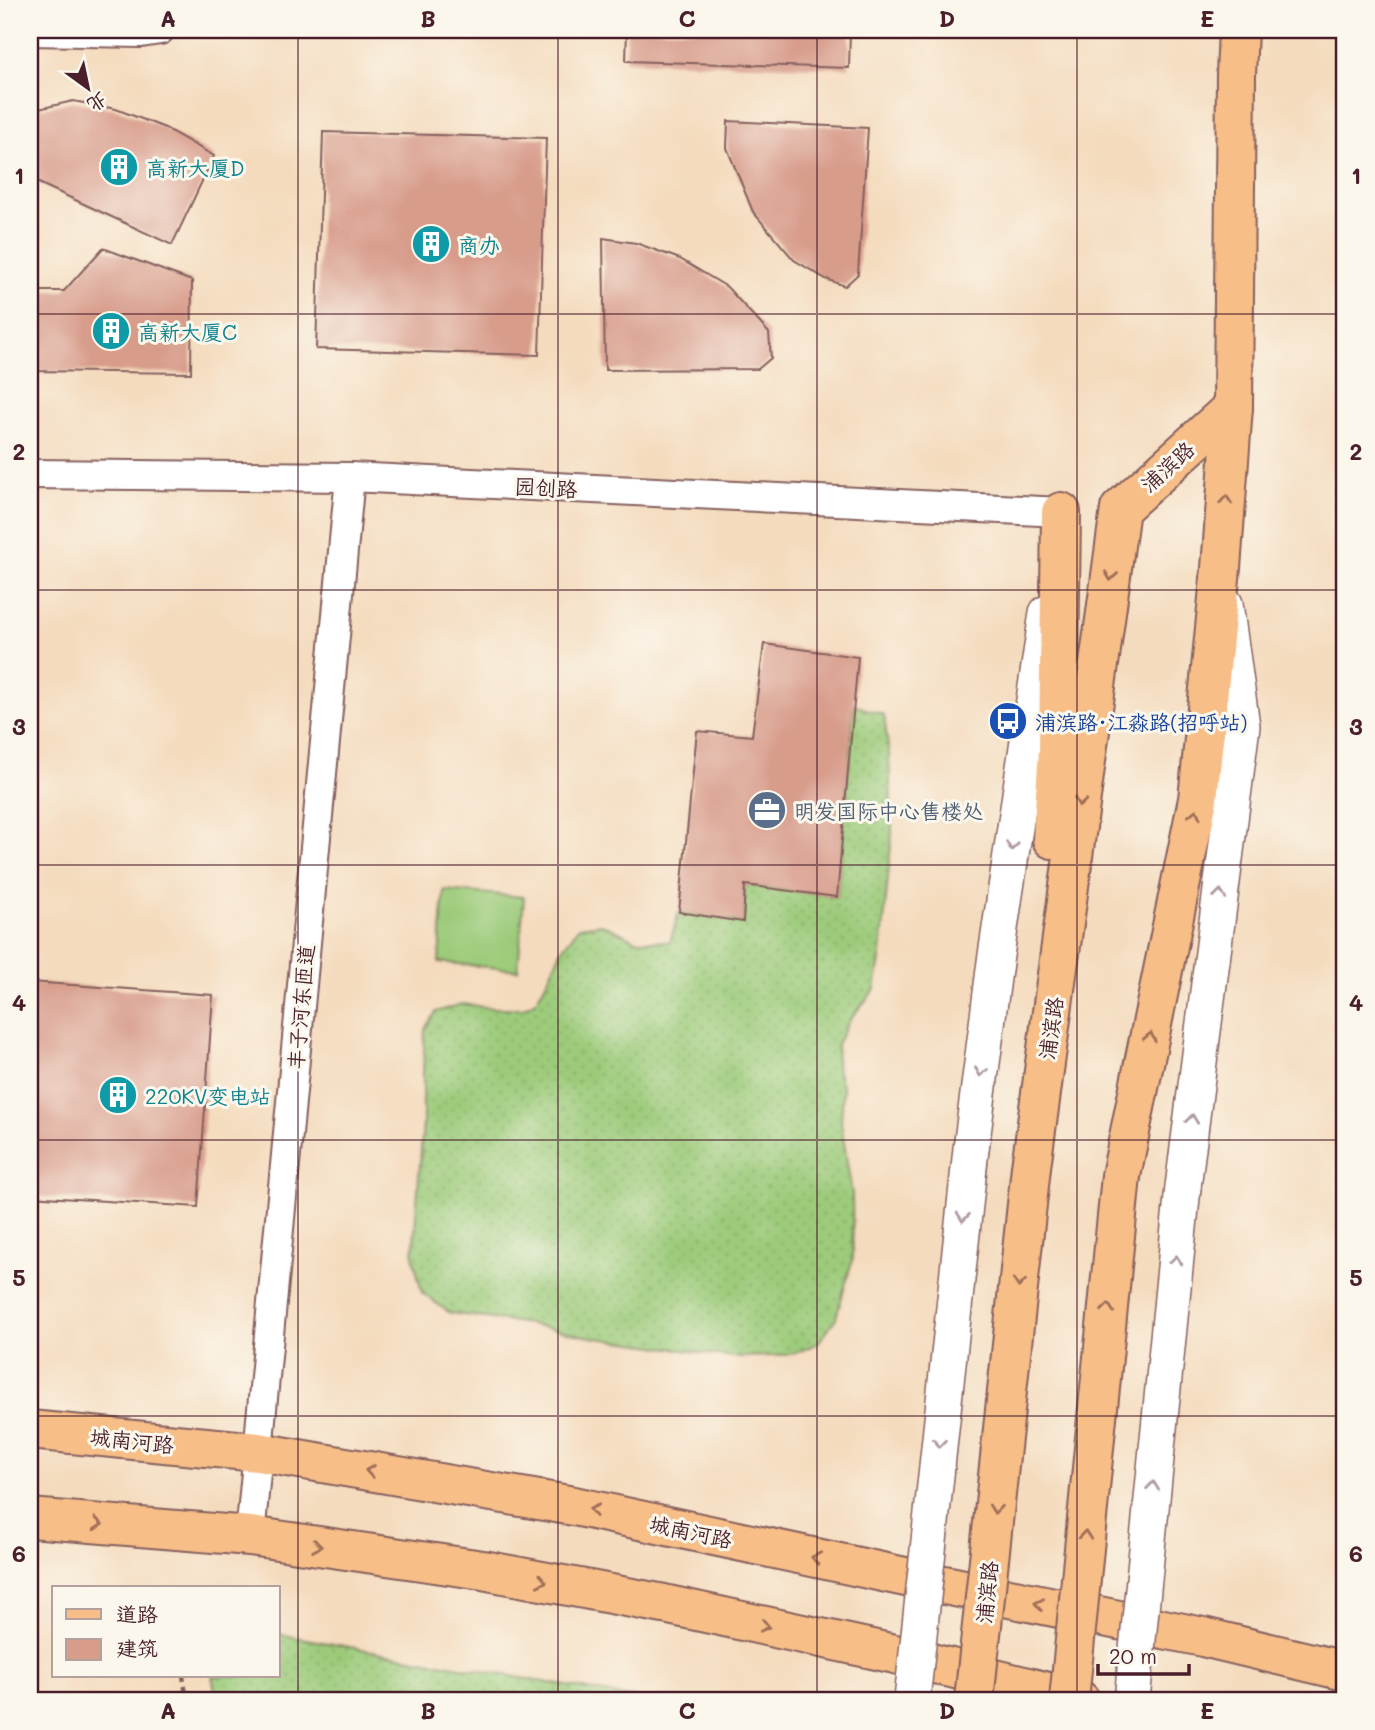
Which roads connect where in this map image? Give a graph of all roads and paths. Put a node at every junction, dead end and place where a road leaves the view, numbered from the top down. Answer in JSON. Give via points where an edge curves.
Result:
{"nodes":[{"id":1,"x":160,"y":30,"type":"edge"},
{"id":2,"x":1238,"y":30,"type":"edge"},
{"id":3,"x":30,"y":31,"type":"edge"},
{"id":4,"x":1233,"y":407,"type":"junction"},
{"id":5,"x":30,"y":474,"type":"edge"},
{"id":6,"x":350,"y":477,"type":"junction"},
{"id":7,"x":1062,"y":512,"type":"junction"},
{"id":8,"x":1221,"y":568,"type":"junction"},
{"id":9,"x":1031,"y":1167,"type":"junction"},
{"id":10,"x":30,"y":1430,"type":"edge"},
{"id":11,"x":258,"y":1452,"type":"junction"},
{"id":12,"x":30,"y":1518,"type":"edge"},
{"id":13,"x":250,"y":1536,"type":"junction"},
{"id":14,"x":1345,"y":1671,"type":"edge"},
{"id":15,"x":183,"y":1678,"type":"edge"},
{"id":16,"x":187,"y":1700,"type":"edge"},
{"id":17,"x":912,"y":1700,"type":"edge"},
{"id":18,"x":974,"y":1700,"type":"edge"},
{"id":19,"x":1069,"y":1700,"type":"edge"},
{"id":20,"x":1080,"y":1700,"type":"edge"},
{"id":21,"x":1132,"y":1700,"type":"edge"}],
"edges":[{"from":1,"to":3,"type":"street"},
{"from":2,"to":4,"type":"main road","name":"浦滨路"},
{"from":8,"to":4,"type":"main road","name":"浦滨路","one_way":true},
{"from":4,"to":9,"type":"main road","name":"浦滨路","one_way":true,"via":[[1120,509]]},
{"from":5,"to":6,"type":"street","name":"园创路"},
{"from":6,"to":7,"type":"street","name":"园创路"},
{"from":6,"to":11,"type":"street","name":"丰子河东匝道"},
{"from":7,"to":9,"type":"main road","via":[[1058,750]]},
{"from":7,"to":17,"type":"street","one_way":true,"bridge":true,"via":[[971,1149]]},
{"from":19,"to":8,"type":"main road","one_way":true,"bridge":true,"via":[[1121,1176],[1198,799]]},
{"from":21,"to":8,"type":"street","name":"浦滨路","one_way":true,"bridge":true,"via":[[1183,1187],[1242,726]]},
{"from":9,"to":18,"type":"main road","name":"浦滨路","one_way":true,"bridge":true},
{"from":10,"to":11,"type":"main road","name":"城南河路"},
{"from":11,"to":13,"type":"street","name":"丰子河东匝道"},
{"from":14,"to":11,"type":"main road","name":"城南河路","one_way":true,"via":[[1203,1637],[574,1506]]},
{"from":12,"to":13,"type":"main road","one_way":true},
{"from":13,"to":20,"type":"main road","one_way":true,"via":[[483,1570],[664,1604]]},
{"from":15,"to":16,"type":"path"}]}
